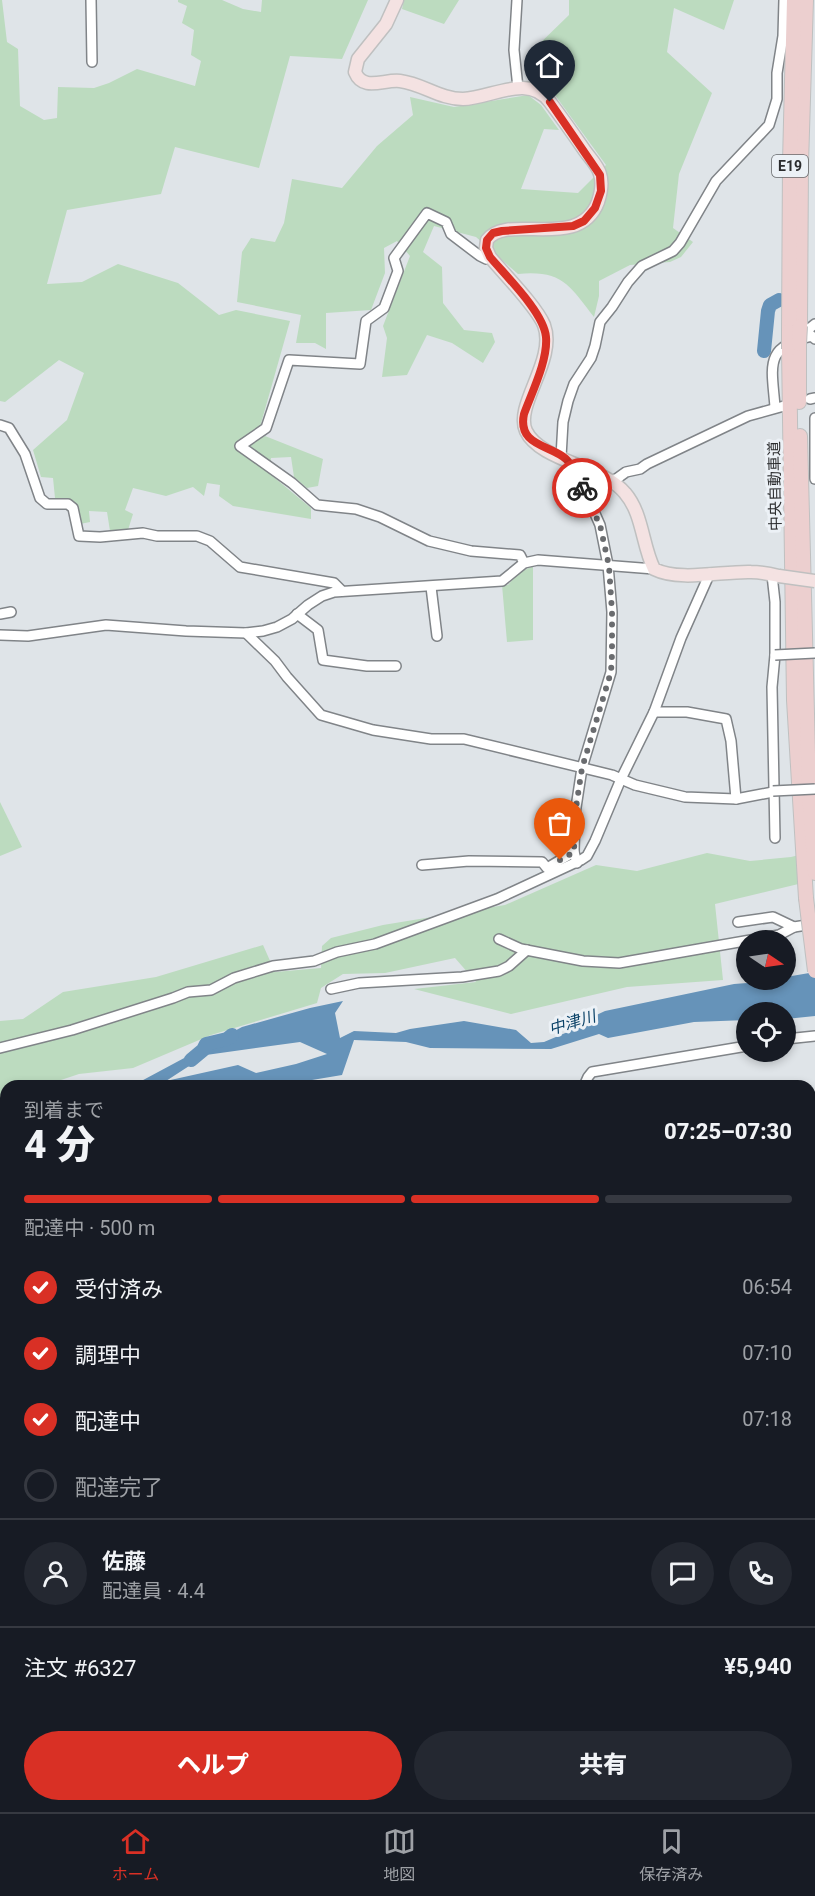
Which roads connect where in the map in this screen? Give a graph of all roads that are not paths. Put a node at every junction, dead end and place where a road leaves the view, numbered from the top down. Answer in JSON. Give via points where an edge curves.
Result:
{"nodes":[{"id":1,"x":91,"y":0,"type":"edge"},
{"id":2,"x":397,"y":0,"type":"edge"},
{"id":3,"x":517,"y":0,"type":"edge"},
{"id":4,"x":784,"y":0,"type":"edge"},
{"id":5,"x":794,"y":0,"type":"edge"},
{"id":6,"x":806,"y":0,"type":"edge"},
{"id":7,"x":92,"y":62,"type":"dead end"},
{"id":8,"x":518,"y":88,"type":"junction"},
{"id":9,"x":490,"y":257,"type":"junction"},
{"id":10,"x":815,"y":324,"type":"edge"},
{"id":11,"x":800,"y":338,"type":"edge"},
{"id":12,"x":815,"y":418,"type":"edge"},
{"id":13,"x":0,"y":425,"type":"edge"},
{"id":14,"x":564,"y":458,"type":"junction"},
{"id":15,"x":815,"y":479,"type":"edge"},
{"id":16,"x":612,"y":482,"type":"junction"},
{"id":17,"x":524,"y":563,"type":"junction"},
{"id":18,"x":609,"y":566,"type":"junction"},
{"id":19,"x":654,"y":569,"type":"junction"},
{"id":20,"x":710,"y":573,"type":"junction"},
{"id":21,"x":775,"y":575,"type":"junction"},
{"id":22,"x":815,"y":581,"type":"edge"},
{"id":23,"x":431,"y":587,"type":"junction"},
{"id":24,"x":342,"y":591,"type":"junction"},
{"id":25,"x":11,"y":612,"type":"dead end"},
{"id":26,"x":0,"y":614,"type":"edge"},
{"id":27,"x":297,"y":614,"type":"junction"},
{"id":28,"x":246,"y":633,"type":"junction"},
{"id":29,"x":0,"y":635,"type":"edge"},
{"id":30,"x":437,"y":636,"type":"dead end"},
{"id":31,"x":815,"y":653,"type":"edge"},
{"id":32,"x":775,"y":655,"type":"junction"},
{"id":33,"x":396,"y":666,"type":"dead end"},
{"id":34,"x":654,"y":712,"type":"junction"},
{"id":35,"x":582,"y":768,"type":"junction"},
{"id":36,"x":621,"y":779,"type":"junction"},
{"id":37,"x":815,"y":789,"type":"edge"},
{"id":38,"x":773,"y":792,"type":"junction"},
{"id":39,"x":736,"y":799,"type":"junction"},
{"id":40,"x":775,"y":838,"type":"dead end"},
{"id":41,"x":574,"y":852,"type":"junction"},
{"id":42,"x":577,"y":863,"type":"junction"},
{"id":43,"x":422,"y":865,"type":"dead end"},
{"id":44,"x":815,"y":873,"type":"edge"},
{"id":45,"x":738,"y":922,"type":"dead end"},
{"id":46,"x":815,"y":923,"type":"edge"},
{"id":47,"x":794,"y":927,"type":"junction"},
{"id":48,"x":499,"y":939,"type":"dead end"},
{"id":49,"x":527,"y":950,"type":"junction"},
{"id":50,"x":815,"y":971,"type":"edge"},
{"id":51,"x":331,"y":989,"type":"dead end"},
{"id":52,"x":815,"y":1036,"type":"edge"},
{"id":53,"x":796,"y":1038,"type":"edge"},
{"id":54,"x":0,"y":1048,"type":"edge"},
{"id":55,"x":736,"y":1048,"type":"edge"},
{"id":56,"x":587,"y":1080,"type":"edge"}],
"edges":[{"from":1,"to":7,"type":"street"},
{"from":2,"to":8,"type":"main road","via":[[386,24],[358,59],[355,72],[361,80],[372,84],[404,82],[451,98]]},
{"from":3,"to":8,"type":"street","via":[[514,50]]},
{"from":4,"to":14,"type":"street","via":[[777,99],[765,130],[716,181],[680,243],[665,256],[642,266],[600,322],[591,358],[568,401],[563,422]]},
{"from":5,"to":11,"type":"highway","name":"中央自動車道","number":"E19","via":[[790,162]]},
{"from":6,"to":11,"type":"highway","name":"中央自動車道","number":"E19"},
{"from":8,"to":9,"type":"main road","via":[[536,90],[546,96],[597,168],[601,191],[592,213],[579,224],[493,233],[486,244]]},
{"from":9,"to":14,"type":"main road","via":[[544,326],[546,348],[523,423],[534,442]]},
{"from":9,"to":17,"type":"street","via":[[480,256],[451,234],[446,222],[427,213],[394,258],[398,271],[384,308],[366,321],[360,364],[289,360],[266,428],[240,446],[317,505],[356,509],[429,541],[471,551],[520,555]]},
{"from":10,"to":11,"type":"street"},
{"from":11,"to":16,"type":"street","via":[[775,355],[772,370],[779,406],[748,416]]},
{"from":11,"to":44,"type":"highway","name":"中央自動車道","number":"E19","via":[[809,782]]},
{"from":11,"to":50,"type":"highway","name":"中央自動車道","number":"E19","bridge":true,"via":[[794,700],[806,898]]},
{"from":12,"to":15,"type":"street"},
{"from":13,"to":24,"type":"street","via":[[9,428],[25,454],[40,498],[46,504],[68,504],[73,508],[79,537],[143,533],[197,536],[210,541],[240,567],[334,583]]},
{"from":14,"to":16,"type":"main road"},
{"from":14,"to":18,"type":"street","via":[[600,525]]},
{"from":16,"to":19,"type":"main road","via":[[634,505]]},
{"from":17,"to":18,"type":"street","via":[[538,560]]},
{"from":17,"to":23,"type":"street","via":[[502,581]]},
{"from":18,"to":19,"type":"street"},
{"from":18,"to":35,"type":"street","via":[[611,672]]},
{"from":19,"to":20,"type":"main road","via":[[662,573]]},
{"from":20,"to":21,"type":"main road"},
{"from":20,"to":34,"type":"street"},
{"from":21,"to":22,"type":"main road","bridge":true},
{"from":21,"to":32,"type":"street"},
{"from":23,"to":24,"type":"street"},
{"from":23,"to":30,"type":"street"},
{"from":24,"to":27,"type":"street","via":[[322,596]]},
{"from":25,"to":26,"type":"street"},
{"from":27,"to":28,"type":"street","via":[[277,627]]},
{"from":27,"to":33,"type":"street","via":[[318,630],[323,660]]},
{"from":28,"to":29,"type":"street","via":[[106,625],[28,636]]},
{"from":28,"to":35,"type":"street","via":[[321,715],[373,730],[430,739],[464,739]]},
{"from":31,"to":32,"type":"street","bridge":true},
{"from":32,"to":38,"type":"street"},
{"from":34,"to":36,"type":"street"},
{"from":34,"to":39,"type":"street","via":[[687,712],[726,719]]},
{"from":35,"to":36,"type":"street"},
{"from":35,"to":41,"type":"street"},
{"from":36,"to":39,"type":"street","via":[[686,797]]},
{"from":36,"to":42,"type":"street","via":[[595,841],[587,856]]},
{"from":37,"to":38,"type":"street","bridge":true},
{"from":38,"to":39,"type":"street"},
{"from":38,"to":40,"type":"street"},
{"from":41,"to":42,"type":"street"},
{"from":41,"to":43,"type":"street","via":[[547,868],[542,862]]},
{"from":42,"to":54,"type":"street","via":[[497,899],[375,944],[314,961],[254,971],[211,990],[188,992],[72,1030]]},
{"from":45,"to":47,"type":"street","via":[[772,917]]},
{"from":46,"to":47,"type":"street"},
{"from":47,"to":49,"type":"street","via":[[779,935],[619,963],[584,962]]},
{"from":48,"to":49,"type":"street"},
{"from":49,"to":51,"type":"street","via":[[499,971]]},
{"from":52,"to":53,"type":"street"},
{"from":55,"to":56,"type":"street","via":[[592,1072]]}]}
